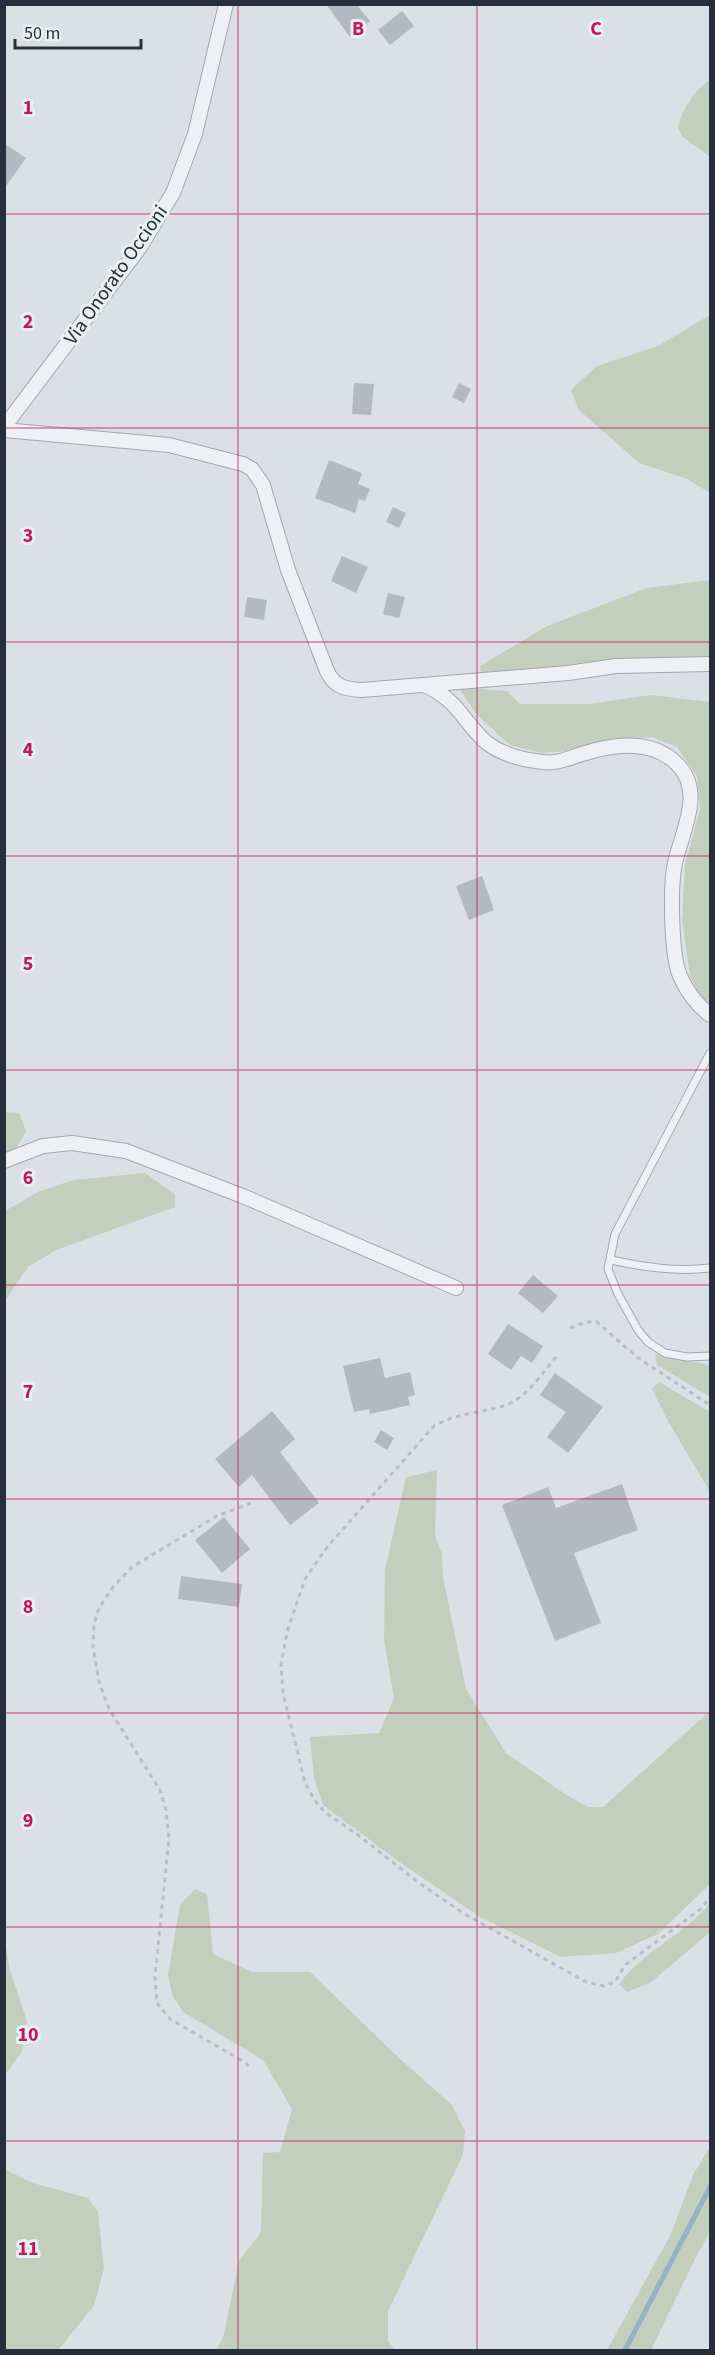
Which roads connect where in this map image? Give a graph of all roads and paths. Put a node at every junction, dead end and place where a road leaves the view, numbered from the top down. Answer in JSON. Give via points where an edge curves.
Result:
{"nodes":[{"id":1,"x":226,"y":4,"type":"edge"},
{"id":2,"x":4,"y":429,"type":"edge"},
{"id":3,"x":711,"y":664,"type":"edge"},
{"id":4,"x":422,"y":684,"type":"junction"},
{"id":5,"x":711,"y":1015,"type":"edge"},
{"id":6,"x":711,"y":1053,"type":"edge"},
{"id":7,"x":4,"y":1161,"type":"edge"},
{"id":8,"x":611,"y":1260,"type":"junction"},
{"id":9,"x":711,"y":1268,"type":"edge"},
{"id":10,"x":456,"y":1288,"type":"dead end"},
{"id":11,"x":570,"y":1328,"type":"dead end"},
{"id":12,"x":711,"y":1356,"type":"edge"},
{"id":13,"x":556,"y":1357,"type":"dead end"},
{"id":14,"x":711,"y":1405,"type":"edge"},
{"id":15,"x":251,"y":1503,"type":"dead end"},
{"id":16,"x":711,"y":1897,"type":"edge"},
{"id":17,"x":251,"y":2070,"type":"dead end"}],
"edges":[{"from":1,"to":2,"type":"street","name":"Via Onorato Occioni","via":[[195,134],[166,206],[140,247]]},
{"from":2,"to":4,"type":"street","via":[[169,445],[252,468],[263,485],[288,570],[332,680],[347,689]]},
{"from":3,"to":4,"type":"street","via":[[616,666]]},
{"from":4,"to":5,"type":"street","via":[[459,708],[488,743],[513,757],[561,761],[624,745],[656,750],[684,772],[692,793],[674,864],[676,962],[687,990],[697,1005]]},
{"from":6,"to":8,"type":"lane","via":[[615,1234]]},
{"from":7,"to":10,"type":"street","via":[[43,1146],[72,1143],[126,1151],[245,1197]]},
{"from":8,"to":9,"type":"lane","via":[[649,1268]]},
{"from":8,"to":12,"type":"lane","via":[[608,1269],[618,1294],[648,1342],[665,1353]]},
{"from":11,"to":14,"type":"path","via":[[597,1322],[638,1358]]},
{"from":13,"to":16,"type":"path","via":[[528,1390],[508,1404],[447,1419],[434,1426],[328,1546],[305,1579],[281,1664],[282,1692],[305,1783],[326,1813],[418,1883],[585,1982],[604,1986],[615,1982],[625,1965],[702,1908]]},
{"from":15,"to":17,"type":"path","via":[[217,1516],[132,1567],[99,1608],[93,1647],[99,1682],[110,1709],[160,1790],[166,1810],[169,1838],[155,1977],[157,2003],[170,2019],[246,2063]]}]}
